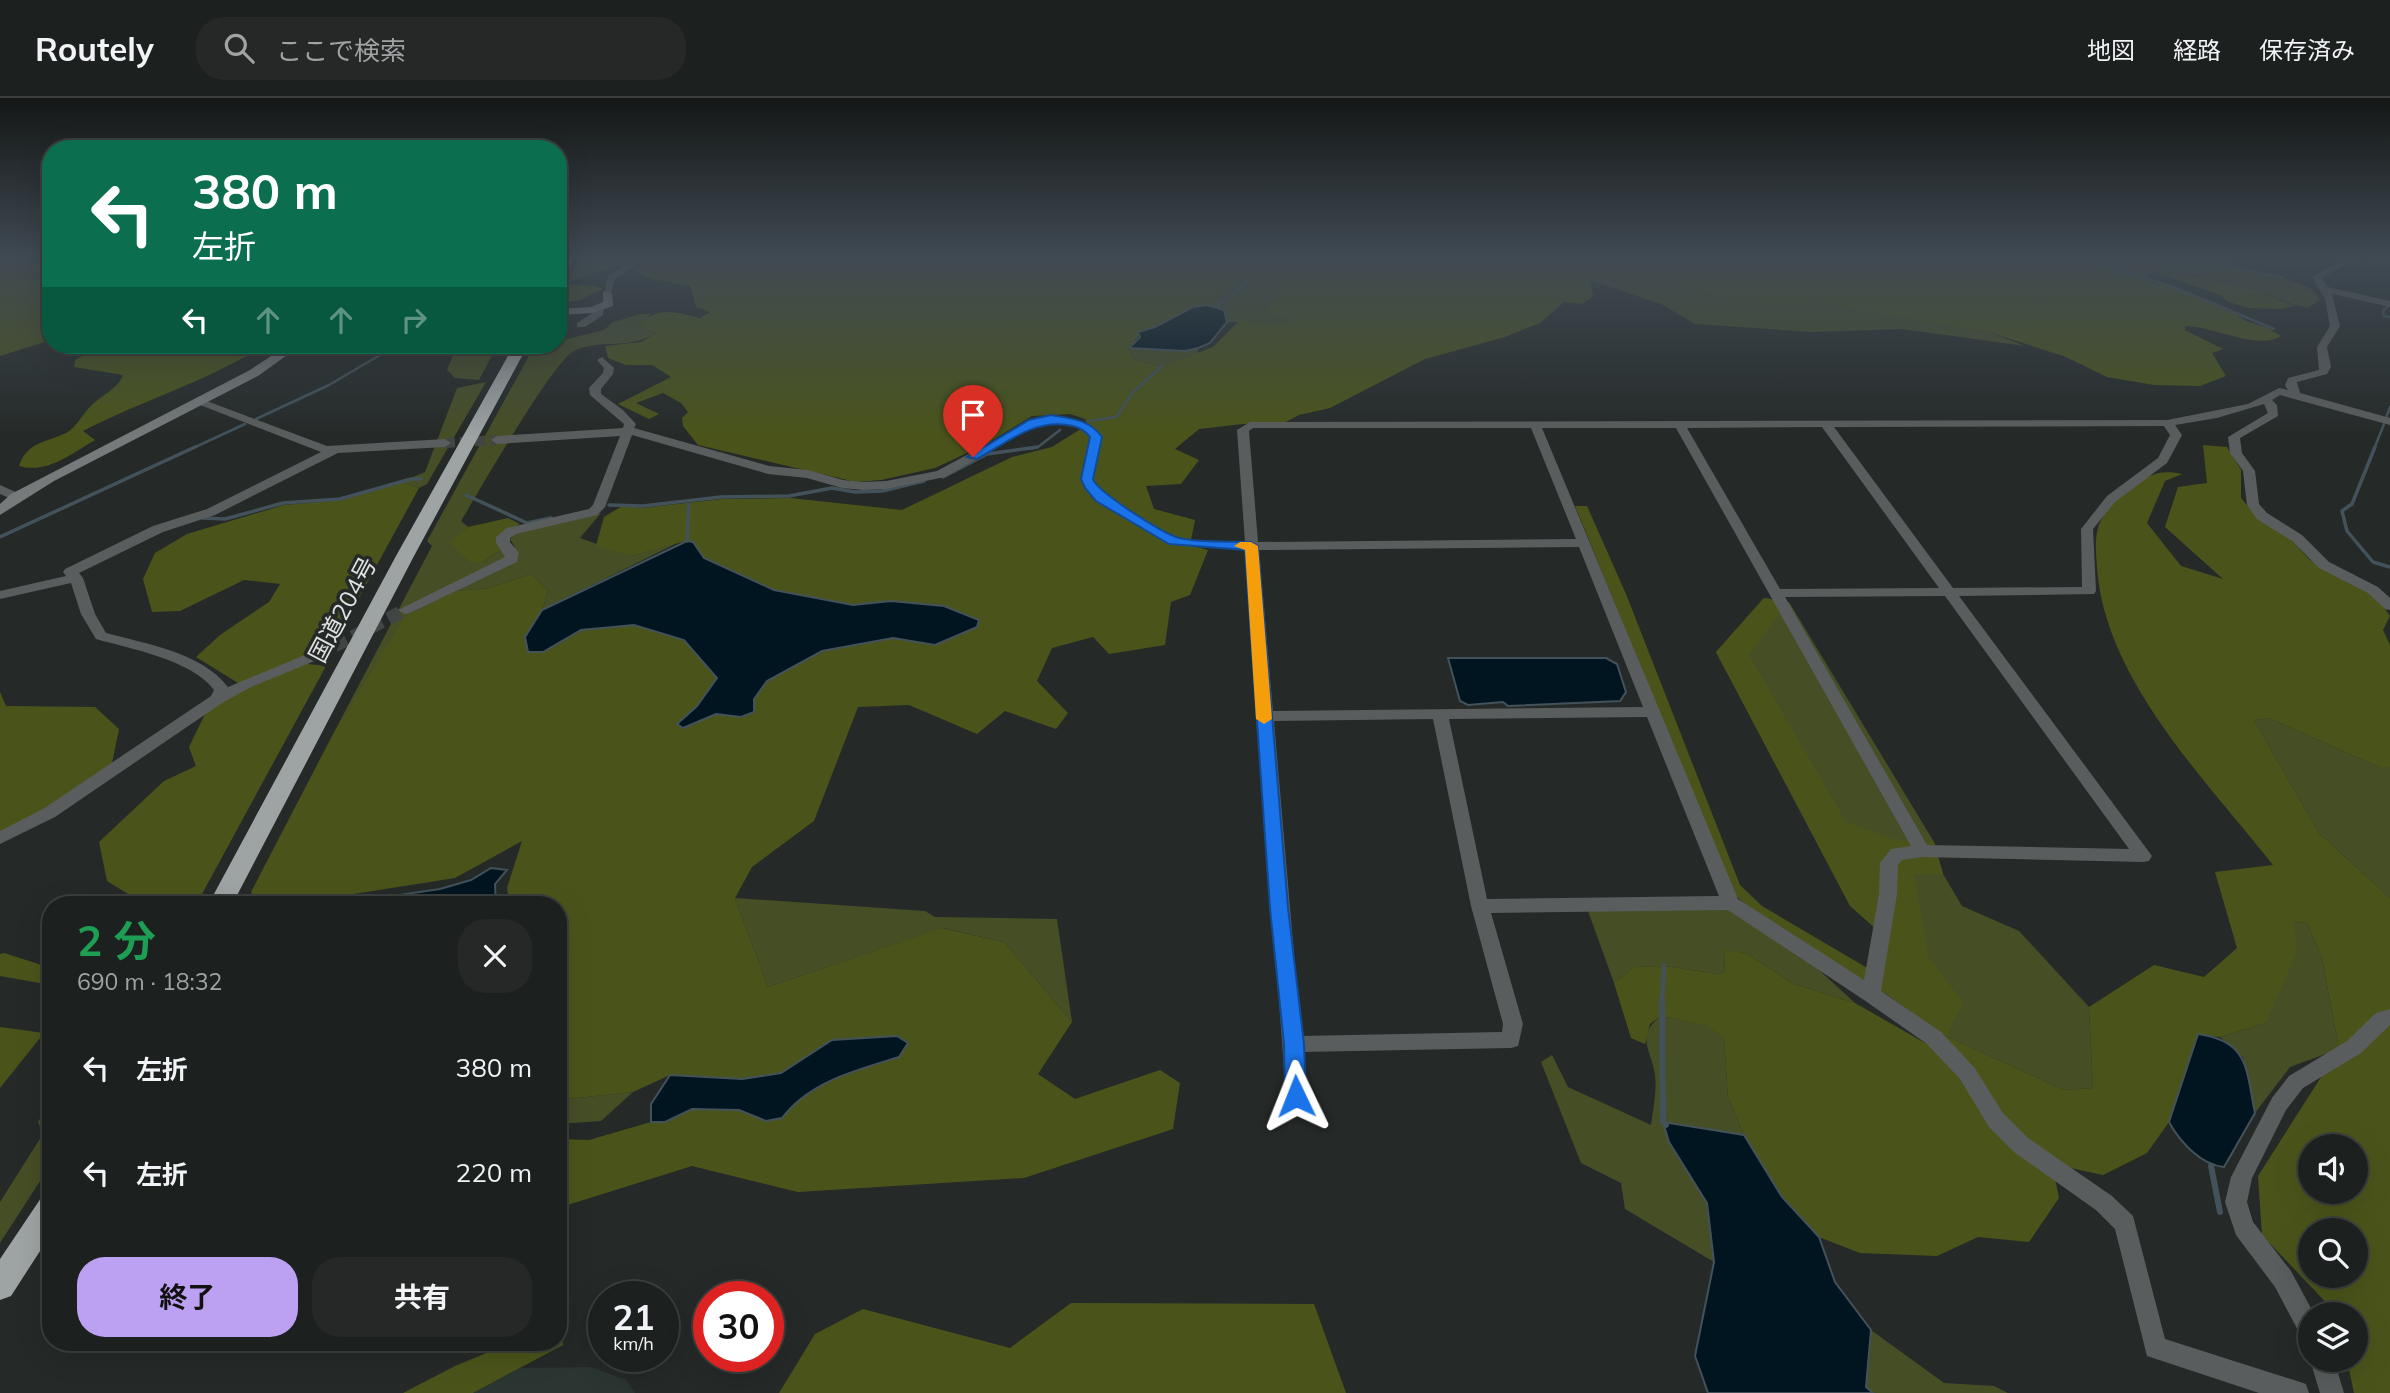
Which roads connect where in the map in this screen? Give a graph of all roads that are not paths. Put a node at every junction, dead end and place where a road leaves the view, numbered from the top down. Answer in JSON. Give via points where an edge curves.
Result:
{"nodes":[{"id":1,"x":594,"y":316,"type":"edge"},
{"id":2,"x":2333,"y":316,"type":"edge"},
{"id":3,"x":581,"y":325,"type":"dead end"},
{"id":4,"x":283,"y":354,"type":"edge"},
{"id":5,"x":516,"y":354,"type":"edge"},
{"id":6,"x":602,"y":360,"type":"dead end"},
{"id":7,"x":2294,"y":394,"type":"junction"},
{"id":8,"x":2266,"y":400,"type":"junction"},
{"id":9,"x":199,"y":401,"type":"junction"},
{"id":10,"x":2390,"y":422,"type":"edge"},
{"id":11,"x":1679,"y":423,"type":"junction"},
{"id":12,"x":1825,"y":423,"type":"junction"},
{"id":13,"x":2167,"y":423,"type":"junction"},
{"id":14,"x":1535,"y":424,"type":"junction"},
{"id":15,"x":626,"y":430,"type":"junction"},
{"id":16,"x":497,"y":440,"type":"tunnel mouth"},
{"id":17,"x":445,"y":443,"type":"tunnel mouth"},
{"id":18,"x":333,"y":451,"type":"junction"},
{"id":19,"x":0,"y":489,"type":"edge"},
{"id":20,"x":16,"y":497,"type":"junction"},
{"id":21,"x":0,"y":511,"type":"edge"},
{"id":22,"x":1584,"y":543,"type":"junction"},
{"id":23,"x":1251,"y":546,"type":"junction"},
{"id":24,"x":74,"y":575,"type":"junction"},
{"id":25,"x":1776,"y":593,"type":"junction"},
{"id":26,"x":1949,"y":593,"type":"junction"},
{"id":27,"x":0,"y":595,"type":"edge"},
{"id":28,"x":2390,"y":606,"type":"edge"},
{"id":29,"x":405,"y":610,"type":"tunnel mouth"},
{"id":30,"x":317,"y":655,"type":"tunnel mouth"},
{"id":31,"x":217,"y":699,"type":"junction"},
{"id":32,"x":1652,"y":712,"type":"junction"},
{"id":33,"x":1440,"y":715,"type":"junction"},
{"id":34,"x":1264,"y":716,"type":"junction"},
{"id":35,"x":0,"y":838,"type":"edge"},
{"id":36,"x":1922,"y":851,"type":"junction"},
{"id":37,"x":225,"y":896,"type":"edge"},
{"id":38,"x":1731,"y":903,"type":"junction"},
{"id":39,"x":1480,"y":906,"type":"junction"},
{"id":40,"x":1871,"y":994,"type":"junction"},
{"id":41,"x":2390,"y":1017,"type":"edge"},
{"id":42,"x":1294,"y":1044,"type":"junction"},
{"id":43,"x":1296,"y":1096,"type":"dead end"},
{"id":44,"x":42,"y":1222,"type":"edge"},
{"id":45,"x":0,"y":1285,"type":"edge"},
{"id":46,"x":2298,"y":1307,"type":"edge"},
{"id":47,"x":2326,"y":1372,"type":"edge"},
{"id":48,"x":2297,"y":1393,"type":"edge"},
{"id":49,"x":2332,"y":1393,"type":"edge"}],
"edges":[{"from":1,"to":3,"type":"street"},
{"from":2,"to":7,"type":"street","via":[[2335,326],[2322,347],[2326,367],[2323,372],[2292,380]]},
{"from":4,"to":9,"type":"street"},
{"from":5,"to":37,"type":"highway","name":"国道204号"},
{"from":6,"to":15,"type":"street","via":[[608,374],[595,388],[596,395],[630,424]]},
{"from":7,"to":8,"type":"street","via":[[2279,391]]},
{"from":7,"to":10,"type":"street"},
{"from":8,"to":13,"type":"street","via":[[2217,415]]},
{"from":8,"to":28,"type":"street","via":[[2274,414],[2270,419],[2234,437],[2236,453],[2249,471],[2253,505],[2324,565],[2373,590]]},
{"from":9,"to":18,"type":"street"},
{"from":9,"to":20,"type":"street"},
{"from":11,"to":12,"type":"street"},
{"from":11,"to":14,"type":"street"},
{"from":11,"to":25,"type":"street"},
{"from":12,"to":13,"type":"street"},
{"from":12,"to":26,"type":"street"},
{"from":13,"to":26,"type":"street","via":[[2176,435],[2163,460],[2111,499],[2087,529],[2089,591]]},
{"from":14,"to":22,"type":"street"},
{"from":14,"to":23,"type":"street","via":[[1250,425],[1243,430]]},
{"from":15,"to":16,"type":"street"},
{"from":15,"to":23,"type":"street","via":[[768,470],[863,486],[941,474],[1033,422],[1066,420],[1090,429],[1096,437],[1087,479],[1101,498],[1174,542]]},
{"from":15,"to":29,"type":"street","via":[[599,507],[593,512],[512,531],[503,537],[512,559]]},
{"from":17,"to":18,"type":"street"},
{"from":18,"to":24,"type":"street","via":[[211,512],[159,529]]},
{"from":19,"to":20,"type":"street"},
{"from":20,"to":21,"type":"street"},
{"from":22,"to":23,"type":"street"},
{"from":22,"to":32,"type":"street"},
{"from":23,"to":34,"type":"street"},
{"from":24,"to":27,"type":"street"},
{"from":24,"to":31,"type":"street","via":[[88,614],[102,636],[210,675],[222,690]]},
{"from":25,"to":26,"type":"street"},
{"from":25,"to":36,"type":"street"},
{"from":26,"to":36,"type":"street","via":[[2143,856]]},
{"from":30,"to":31,"type":"street"},
{"from":31,"to":35,"type":"street","via":[[60,806]]},
{"from":32,"to":33,"type":"street"},
{"from":32,"to":38,"type":"street"},
{"from":33,"to":34,"type":"street"},
{"from":33,"to":39,"type":"street"},
{"from":34,"to":42,"type":"street"},
{"from":36,"to":40,"type":"street","via":[[1897,854],[1889,863]]},
{"from":38,"to":39,"type":"street"},
{"from":38,"to":40,"type":"street"},
{"from":39,"to":42,"type":"street","via":[[1513,1024],[1511,1040]]},
{"from":40,"to":48,"type":"street","via":[[1934,1038],[1967,1073],[1996,1120],[2021,1144],[2125,1223],[2155,1348]]},
{"from":41,"to":46,"type":"street","via":[[2354,1047],[2296,1082],[2279,1104],[2242,1177],[2236,1202],[2244,1228],[2283,1279]]},
{"from":42,"to":43,"type":"street"},
{"from":44,"to":45,"type":"highway"},
{"from":47,"to":49,"type":"street"}]}
